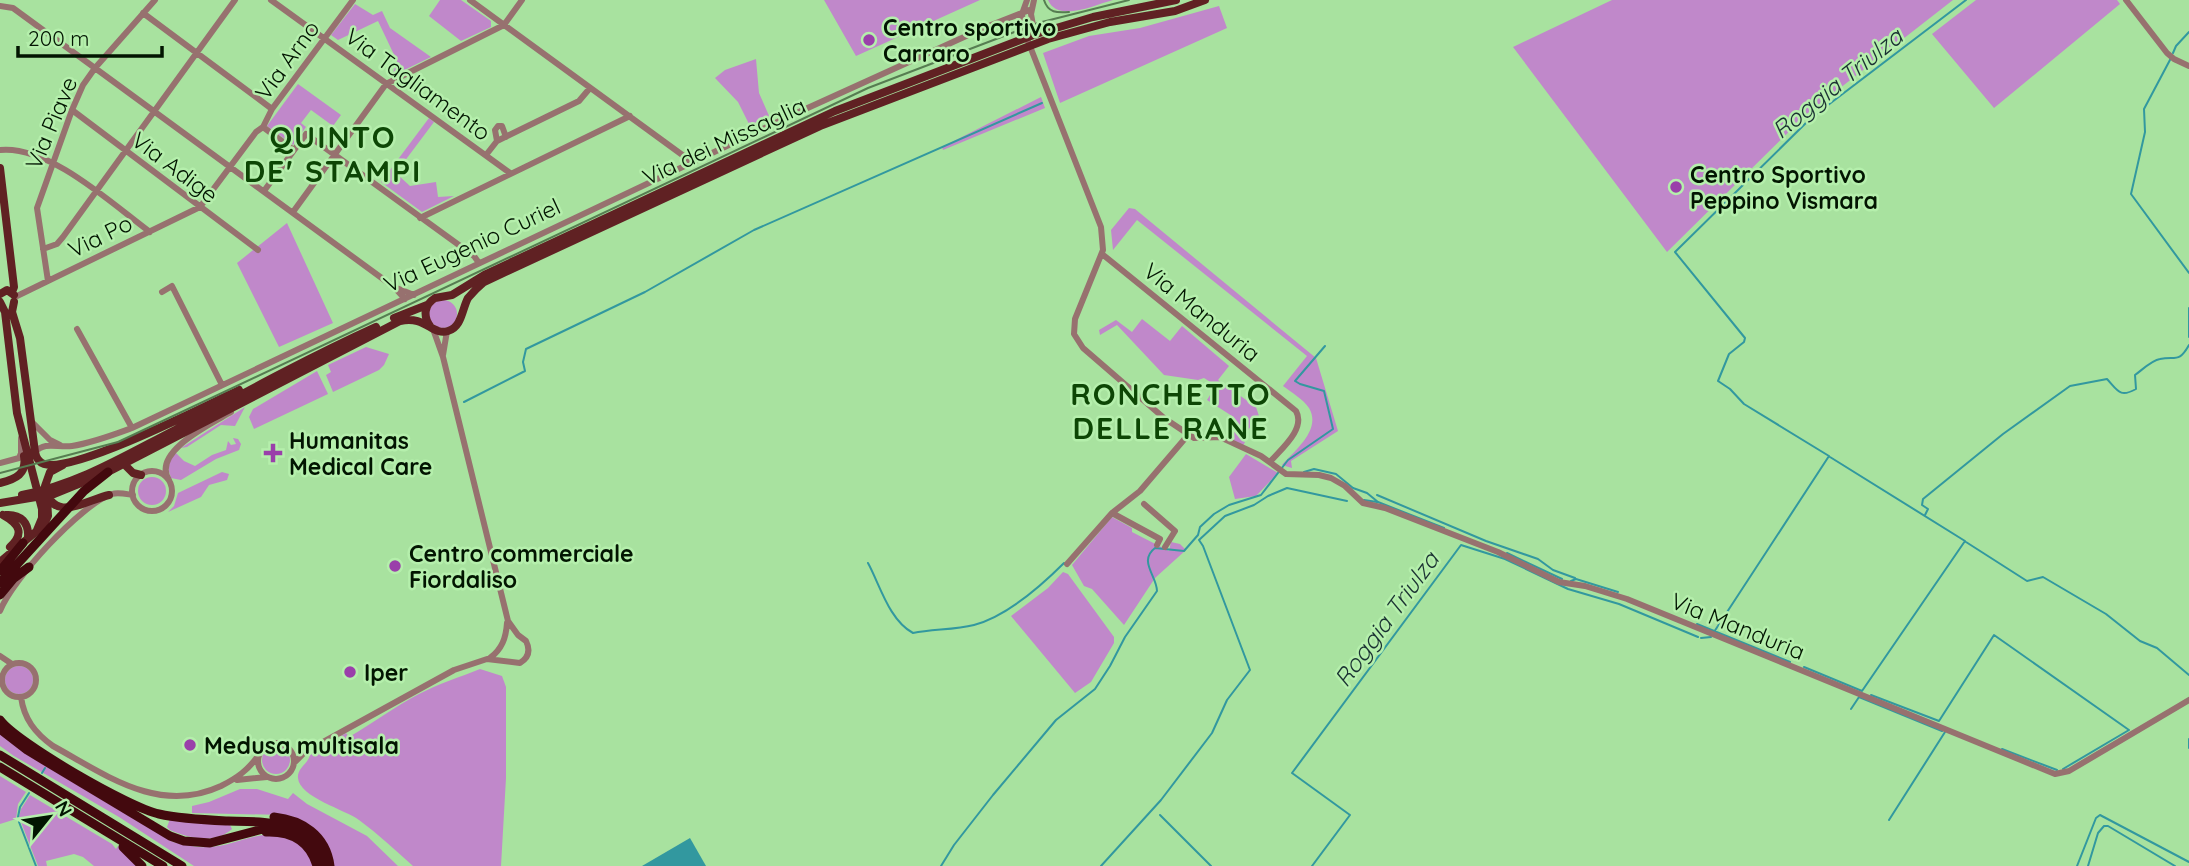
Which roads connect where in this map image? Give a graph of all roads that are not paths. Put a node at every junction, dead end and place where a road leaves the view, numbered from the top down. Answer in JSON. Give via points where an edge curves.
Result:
{"nodes":[{"id":1,"x":155,"y":0,"type":"edge"},
{"id":2,"x":235,"y":0,"type":"edge"},
{"id":3,"x":271,"y":0,"type":"edge"},
{"id":4,"x":353,"y":0,"type":"edge"},
{"id":5,"x":470,"y":0,"type":"edge"},
{"id":6,"x":522,"y":0,"type":"edge"},
{"id":7,"x":1034,"y":0,"type":"edge"},
{"id":8,"x":1176,"y":0,"type":"edge"},
{"id":9,"x":1205,"y":0,"type":"edge"},
{"id":10,"x":2126,"y":0,"type":"edge"},
{"id":11,"x":1025,"y":3,"type":"edge"},
{"id":12,"x":0,"y":6,"type":"edge"},
{"id":13,"x":1032,"y":9,"type":"junction"},
{"id":14,"x":143,"y":13,"type":"junction"},
{"id":15,"x":1022,"y":14,"type":"junction"},
{"id":16,"x":504,"y":25,"type":"junction"},
{"id":17,"x":986,"y":27,"type":"junction"},
{"id":18,"x":324,"y":39,"type":"junction"},
{"id":19,"x":1031,"y":39,"type":"junction"},
{"id":20,"x":198,"y":53,"type":"junction"},
{"id":21,"x":2189,"y":66,"type":"edge"},
{"id":22,"x":95,"y":68,"type":"junction"},
{"id":23,"x":386,"y":84,"type":"junction"},
{"id":24,"x":590,"y":88,"type":"junction"},
{"id":25,"x":272,"y":109,"type":"junction"},
{"id":26,"x":72,"y":110,"type":"junction"},
{"id":27,"x":155,"y":111,"type":"junction"},
{"id":28,"x":630,"y":116,"type":"junction"},
{"id":29,"x":263,"y":127,"type":"junction"},
{"id":30,"x":506,"y":137,"type":"junction"},
{"id":31,"x":497,"y":141,"type":"junction"},
{"id":32,"x":295,"y":149,"type":"junction"},
{"id":33,"x":0,"y":150,"type":"edge"},
{"id":34,"x":126,"y":151,"type":"junction"},
{"id":35,"x":334,"y":155,"type":"junction"},
{"id":36,"x":486,"y":155,"type":"junction"},
{"id":37,"x":53,"y":162,"type":"junction"},
{"id":38,"x":692,"y":162,"type":"junction"},
{"id":39,"x":230,"y":166,"type":"junction"},
{"id":40,"x":0,"y":168,"type":"edge"},
{"id":41,"x":510,"y":173,"type":"junction"},
{"id":42,"x":96,"y":191,"type":"junction"},
{"id":43,"x":264,"y":191,"type":"junction"},
{"id":44,"x":200,"y":207,"type":"junction"},
{"id":45,"x":293,"y":212,"type":"junction"},
{"id":46,"x":420,"y":218,"type":"junction"},
{"id":47,"x":150,"y":232,"type":"junction"},
{"id":48,"x":43,"y":249,"type":"junction"},
{"id":49,"x":258,"y":250,"type":"dead end"},
{"id":50,"x":1102,"y":254,"type":"junction"},
{"id":51,"x":479,"y":263,"type":"junction"},
{"id":52,"x":48,"y":281,"type":"junction"},
{"id":53,"x":0,"y":283,"type":"edge"},
{"id":54,"x":394,"y":287,"type":"junction"},
{"id":55,"x":0,"y":289,"type":"edge"},
{"id":56,"x":162,"y":292,"type":"dead end"},
{"id":57,"x":0,"y":294,"type":"edge"},
{"id":58,"x":414,"y":295,"type":"junction"},
{"id":59,"x":447,"y":296,"type":"junction"},
{"id":60,"x":14,"y":297,"type":"junction"},
{"id":61,"x":405,"y":299,"type":"junction"},
{"id":62,"x":0,"y":302,"type":"edge"},
{"id":63,"x":395,"y":303,"type":"junction"},
{"id":64,"x":427,"y":305,"type":"junction"},
{"id":65,"x":461,"y":312,"type":"junction"},
{"id":66,"x":431,"y":327,"type":"junction"},
{"id":67,"x":77,"y":329,"type":"dead end"},
{"id":68,"x":447,"y":331,"type":"junction"},
{"id":69,"x":443,"y":357,"type":"junction"},
{"id":70,"x":299,"y":364,"type":"junction"},
{"id":71,"x":222,"y":385,"type":"junction"},
{"id":72,"x":256,"y":398,"type":"dead end"},
{"id":73,"x":17,"y":414,"type":"junction"},
{"id":74,"x":30,"y":420,"type":"junction"},
{"id":75,"x":20,"y":425,"type":"junction"},
{"id":76,"x":132,"y":428,"type":"junction"},
{"id":77,"x":31,"y":431,"type":"junction"},
{"id":78,"x":1188,"y":435,"type":"junction"},
{"id":79,"x":46,"y":445,"type":"junction"},
{"id":80,"x":65,"y":447,"type":"junction"},
{"id":81,"x":94,"y":454,"type":"junction"},
{"id":82,"x":34,"y":459,"type":"junction"},
{"id":83,"x":79,"y":459,"type":"junction"},
{"id":84,"x":125,"y":459,"type":"junction"},
{"id":85,"x":1270,"y":462,"type":"junction"},
{"id":86,"x":0,"y":463,"type":"edge"},
{"id":87,"x":106,"y":469,"type":"junction"},
{"id":88,"x":141,"y":475,"type":"junction"},
{"id":89,"x":169,"y":480,"type":"junction"},
{"id":90,"x":0,"y":483,"type":"edge"},
{"id":91,"x":50,"y":490,"type":"junction"},
{"id":92,"x":109,"y":495,"type":"junction"},
{"id":93,"x":133,"y":495,"type":"junction"},
{"id":94,"x":0,"y":501,"type":"edge"},
{"id":95,"x":1144,"y":504,"type":"dead end"},
{"id":96,"x":1112,"y":513,"type":"junction"},
{"id":97,"x":2,"y":515,"type":"edge"},
{"id":98,"x":1161,"y":518,"type":"junction"},
{"id":99,"x":37,"y":530,"type":"junction"},
{"id":100,"x":1150,"y":532,"type":"junction"},
{"id":101,"x":25,"y":540,"type":"junction"},
{"id":102,"x":1157,"y":545,"type":"dead end"},
{"id":103,"x":1166,"y":547,"type":"dead end"},
{"id":104,"x":0,"y":556,"type":"edge"},
{"id":105,"x":0,"y":562,"type":"edge"},
{"id":106,"x":1066,"y":564,"type":"dead end"},
{"id":107,"x":29,"y":567,"type":"junction"},
{"id":108,"x":0,"y":570,"type":"edge"},
{"id":109,"x":0,"y":583,"type":"edge"},
{"id":110,"x":0,"y":595,"type":"edge"},
{"id":111,"x":0,"y":611,"type":"edge"},
{"id":112,"x":508,"y":621,"type":"junction"},
{"id":113,"x":518,"y":635,"type":"junction"},
{"id":114,"x":506,"y":637,"type":"junction"},
{"id":115,"x":500,"y":649,"type":"junction"},
{"id":116,"x":0,"y":656,"type":"edge"},
{"id":117,"x":487,"y":659,"type":"junction"},
{"id":118,"x":505,"y":661,"type":"junction"},
{"id":119,"x":12,"y":664,"type":"junction"},
{"id":120,"x":1,"y":682,"type":"edge"},
{"id":121,"x":3,"y":692,"type":"edge"},
{"id":122,"x":21,"y":697,"type":"junction"},
{"id":123,"x":2189,"y":700,"type":"edge"},
{"id":124,"x":0,"y":712,"type":"edge"},
{"id":125,"x":0,"y":720,"type":"edge"},
{"id":126,"x":0,"y":729,"type":"edge"},
{"id":127,"x":29,"y":743,"type":"junction"},
{"id":128,"x":291,"y":750,"type":"junction"},
{"id":129,"x":305,"y":752,"type":"junction"},
{"id":130,"x":0,"y":755,"type":"edge"},
{"id":131,"x":258,"y":756,"type":"junction"},
{"id":132,"x":294,"y":763,"type":"junction"},
{"id":133,"x":0,"y":766,"type":"edge"},
{"id":134,"x":267,"y":777,"type":"junction"},
{"id":135,"x":232,"y":781,"type":"junction"},
{"id":136,"x":169,"y":816,"type":"junction"},
{"id":137,"x":85,"y":818,"type":"junction"},
{"id":138,"x":192,"y":818,"type":"junction"},
{"id":139,"x":230,"y":821,"type":"junction"},
{"id":140,"x":289,"y":827,"type":"junction"},
{"id":141,"x":163,"y":832,"type":"junction"},
{"id":142,"x":240,"y":836,"type":"junction"},
{"id":143,"x":210,"y":843,"type":"junction"},
{"id":144,"x":142,"y":866,"type":"edge"},
{"id":145,"x":163,"y":866,"type":"edge"},
{"id":146,"x":182,"y":866,"type":"edge"},
{"id":147,"x":317,"y":866,"type":"edge"},
{"id":148,"x":323,"y":866,"type":"edge"},
{"id":149,"x":330,"y":866,"type":"edge"}],
"edges":[{"from":1,"to":14,"type":"street","name":"Via Piave"},
{"from":2,"to":20,"type":"street"},
{"from":3,"to":18,"type":"street","name":"Via Tagliamento"},
{"from":4,"to":18,"type":"street","name":"Via Arno"},
{"from":5,"to":16,"type":"street"},
{"from":6,"to":16,"type":"street"},
{"from":7,"to":13,"type":"street"},
{"from":8,"to":19,"type":"main road","name":"Via dei Missaglia","via":[[1093,17]]},
{"from":9,"to":19,"type":"main road","name":"Via dei Missaglia","via":[[1175,11]]},
{"from":10,"to":21,"type":"street","via":[[2172,57]]},
{"from":11,"to":13,"type":"street"},
{"from":11,"to":15,"type":"street"},
{"from":11,"to":17,"type":"street"},
{"from":12,"to":22,"type":"street","via":[[13,8]]},
{"from":13,"to":15,"type":"street"},
{"from":13,"to":19,"type":"street"},
{"from":14,"to":20,"type":"street"},
{"from":14,"to":22,"type":"street","name":"Via Piave"},
{"from":15,"to":17,"type":"street"},
{"from":15,"to":19,"type":"street"},
{"from":16,"to":23,"type":"street"},
{"from":16,"to":24,"type":"street"},
{"from":17,"to":38,"type":"street","name":"Via Eugenio Curiel"},
{"from":18,"to":23,"type":"street","name":"Via Tagliamento"},
{"from":18,"to":25,"type":"street","name":"Via Arno"},
{"from":19,"to":50,"type":"street","via":[[1101,227]]},
{"from":19,"to":59,"type":"main road","name":"Via dei Missaglia","via":[[790,131]]},
{"from":19,"to":65,"type":"main road","name":"Via dei Missaglia","via":[[820,126],[484,282]]},
{"from":20,"to":25,"type":"street"},
{"from":20,"to":27,"type":"street"},
{"from":22,"to":26,"type":"street","name":"Via Piave"},
{"from":22,"to":27,"type":"street"},
{"from":23,"to":35,"type":"street"},
{"from":23,"to":36,"type":"street","name":"Via Tagliamento"},
{"from":24,"to":28,"type":"street"},
{"from":24,"to":30,"type":"street","via":[[579,101]]},
{"from":25,"to":29,"type":"street","name":"Via Arno"},
{"from":26,"to":34,"type":"street","name":"Via Adige"},
{"from":26,"to":37,"type":"street","name":"Via Piave"},
{"from":27,"to":34,"type":"street"},
{"from":27,"to":39,"type":"street"},
{"from":28,"to":38,"type":"street"},
{"from":28,"to":41,"type":"street"},
{"from":29,"to":32,"type":"street"},
{"from":29,"to":39,"type":"street","name":"Via Arno"},
{"from":30,"to":31,"type":"street"},
{"from":30,"to":31,"type":"street","via":[[498,126]]},
{"from":31,"to":36,"type":"street"},
{"from":32,"to":35,"type":"street","via":[[306,134]]},
{"from":32,"to":43,"type":"street"},
{"from":33,"to":37,"type":"street","via":[[16,149]]},
{"from":34,"to":42,"type":"street"},
{"from":34,"to":44,"type":"street","name":"Via Adige"},
{"from":35,"to":45,"type":"street"},
{"from":35,"to":46,"type":"street"},
{"from":36,"to":41,"type":"street","name":"Via Tagliamento"},
{"from":37,"to":42,"type":"street"},
{"from":37,"to":48,"type":"street","name":"Via Piave","via":[[37,208]]},
{"from":38,"to":51,"type":"street","name":"Via Eugenio Curiel"},
{"from":39,"to":43,"type":"street"},
{"from":39,"to":44,"type":"street","name":"Via Arno"},
{"from":40,"to":60,"type":"main road"},
{"from":41,"to":46,"type":"street"},
{"from":42,"to":47,"type":"street"},
{"from":42,"to":48,"type":"street","via":[[57,244]]},
{"from":43,"to":45,"type":"street"},
{"from":44,"to":47,"type":"street","name":"Via Po"},
{"from":44,"to":49,"type":"street","name":"Via Adige"},
{"from":45,"to":54,"type":"street"},
{"from":46,"to":51,"type":"street"},
{"from":47,"to":52,"type":"street","name":"Via Po"},
{"from":48,"to":52,"type":"street","name":"Via Piave"},
{"from":50,"to":78,"type":"street","via":[[1073,325],[1075,336],[1144,402]]},
{"from":50,"to":85,"type":"street","name":"Via Manduria","via":[[1296,411],[1298,426]]},
{"from":51,"to":58,"type":"street","name":"Via Eugenio Curiel"},
{"from":52,"to":60,"type":"street","name":"Via Po"},
{"from":53,"to":55,"type":"main road"},
{"from":54,"to":58,"type":"street"},
{"from":54,"to":61,"type":"street"},
{"from":54,"to":63,"type":"street"},
{"from":56,"to":71,"type":"street","via":[[172,286]]},
{"from":57,"to":60,"type":"main road","via":[[5,290]]},
{"from":58,"to":61,"type":"street","name":"Via Eugenio Curiel"},
{"from":59,"to":64,"type":"main road","name":"Via dei Missaglia"},
{"from":59,"to":65,"type":"main road","via":[[456,300]]},
{"from":60,"to":62,"type":"main road","via":[[8,306]]},
{"from":60,"to":74,"type":"main road","via":[[12,312],[20,338]]},
{"from":61,"to":63,"type":"street","name":"Via Eugenio Curiel"},
{"from":62,"to":73,"type":"main road"},
{"from":63,"to":71,"type":"street","name":"Via Eugenio Curiel"},
{"from":64,"to":66,"type":"main road","via":[[425,317]]},
{"from":64,"to":70,"type":"main road","name":"Via Eugenio Curiel"},
{"from":65,"to":68,"type":"main road","name":"Via dei Missaglia","via":[[457,325]]},
{"from":66,"to":68,"type":"main road"},
{"from":66,"to":69,"type":"street"},
{"from":66,"to":84,"type":"main road","name":"Via Eugenio Curiel","via":[[420,319],[400,321]]},
{"from":67,"to":76,"type":"street"},
{"from":68,"to":69,"type":"street"},
{"from":69,"to":112,"type":"street"},
{"from":70,"to":81,"type":"main road"},
{"from":70,"to":84,"type":"main road","name":"Via Eugenio Curiel"},
{"from":71,"to":76,"type":"street","name":"Via Eugenio Curiel"},
{"from":72,"to":89,"type":"street","via":[[173,450],[164,466]]},
{"from":73,"to":75,"type":"main road"},
{"from":73,"to":77,"type":"main road"},
{"from":74,"to":77,"type":"main road"},
{"from":74,"to":80,"type":"street","via":[[50,440]]},
{"from":75,"to":82,"type":"main road"},
{"from":75,"to":86,"type":"street","via":[[21,453]]},
{"from":75,"to":90,"type":"main road","via":[[25,467],[16,478]]},
{"from":76,"to":80,"type":"street","name":"Via Eugenio Curiel"},
{"from":77,"to":79,"type":"street"},
{"from":77,"to":82,"type":"main road"},
{"from":78,"to":85,"type":"street","name":"Via Manduria","via":[[1220,437]]},
{"from":78,"to":96,"type":"street","via":[[1140,491]]},
{"from":79,"to":80,"type":"street","name":"Via Eugenio Curiel"},
{"from":79,"to":82,"type":"street"},
{"from":81,"to":83,"type":"main road"},
{"from":81,"to":88,"type":"main road","via":[[121,461]]},
{"from":82,"to":83,"type":"main road","via":[[50,465]]},
{"from":82,"to":91,"type":"main road"},
{"from":82,"to":99,"type":"main road","via":[[42,509]]},
{"from":83,"to":91,"type":"main road","via":[[50,472]]},
{"from":84,"to":87,"type":"main road","name":"Via Eugenio Curiel"},
{"from":85,"to":123,"type":"street","name":"Via Manduria","via":[[1294,476],[1331,478],[1363,503],[1498,552],[1559,582],[1627,599],[2055,774],[2069,771]]},
{"from":87,"to":91,"type":"main road","name":"Via Eugenio Curiel"},
{"from":87,"to":109,"type":"highway"},
{"from":88,"to":89,"type":"street","via":[[159,472]]},
{"from":88,"to":93,"type":"street"},
{"from":89,"to":93,"type":"street","via":[[170,500],[158,510],[142,508]]},
{"from":91,"to":92,"type":"main road","via":[[60,507],[70,508]]},
{"from":91,"to":94,"type":"main road","name":"Via Eugenio Curiel"},
{"from":91,"to":99,"type":"main road","via":[[48,516]]},
{"from":92,"to":93,"type":"street"},
{"from":92,"to":107,"type":"street","via":[[81,514]]},
{"from":95,"to":98,"type":"street"},
{"from":96,"to":100,"type":"street"},
{"from":96,"to":106,"type":"street"},
{"from":97,"to":101,"type":"main road","via":[[10,514],[27,524]]},
{"from":97,"to":104,"type":"main road","via":[[15,522],[19,531]]},
{"from":98,"to":100,"type":"street"},
{"from":98,"to":103,"type":"street","via":[[1175,531]]},
{"from":99,"to":101,"type":"main road"},
{"from":100,"to":102,"type":"street","via":[[1160,539]]},
{"from":101,"to":105,"type":"main road"},
{"from":101,"to":108,"type":"highway"},
{"from":107,"to":110,"type":"highway"},
{"from":107,"to":111,"type":"street"},
{"from":112,"to":113,"type":"street"},
{"from":112,"to":114,"type":"street"},
{"from":113,"to":114,"type":"street"},
{"from":113,"to":118,"type":"street","via":[[526,641],[527,656],[520,663]]},
{"from":114,"to":115,"type":"street"},
{"from":115,"to":117,"type":"street"},
{"from":115,"to":118,"type":"street"},
{"from":116,"to":119,"type":"street"},
{"from":117,"to":118,"type":"street"},
{"from":117,"to":129,"type":"street","via":[[433,680]]},
{"from":119,"to":120,"type":"street"},
{"from":119,"to":122,"type":"street","via":[[23,663],[35,674],[33,689]]},
{"from":120,"to":121,"type":"street"},
{"from":121,"to":122,"type":"street"},
{"from":122,"to":135,"type":"street","via":[[25,716],[41,737],[132,789],[187,797]]},
{"from":124,"to":127,"type":"highway"},
{"from":125,"to":127,"type":"highway"},
{"from":126,"to":141,"type":"highway"},
{"from":127,"to":136,"type":"highway","via":[[127,803]]},
{"from":128,"to":129,"type":"street"},
{"from":128,"to":131,"type":"street","via":[[273,742]]},
{"from":128,"to":132,"type":"street"},
{"from":129,"to":132,"type":"street"},
{"from":130,"to":146,"type":"highway"},
{"from":131,"to":134,"type":"street","via":[[259,768]]},
{"from":131,"to":135,"type":"street"},
{"from":132,"to":134,"type":"street","via":[[286,776]]},
{"from":133,"to":137,"type":"highway"},
{"from":134,"to":135,"type":"street"},
{"from":136,"to":138,"type":"highway"},
{"from":136,"to":141,"type":"highway"},
{"from":137,"to":144,"type":"highway"},
{"from":137,"to":145,"type":"highway"},
{"from":138,"to":139,"type":"highway"},
{"from":138,"to":149,"type":"highway","via":[[260,817],[296,822],[317,836]]},
{"from":139,"to":140,"type":"highway"},
{"from":139,"to":143,"type":"highway","via":[[232,832]]},
{"from":140,"to":142,"type":"highway","via":[[267,827]]},
{"from":140,"to":148,"type":"highway","via":[[313,841]]},
{"from":141,"to":143,"type":"highway","via":[[184,841]]},
{"from":142,"to":143,"type":"highway"},
{"from":142,"to":147,"type":"highway","via":[[293,835],[310,849]]}]}
